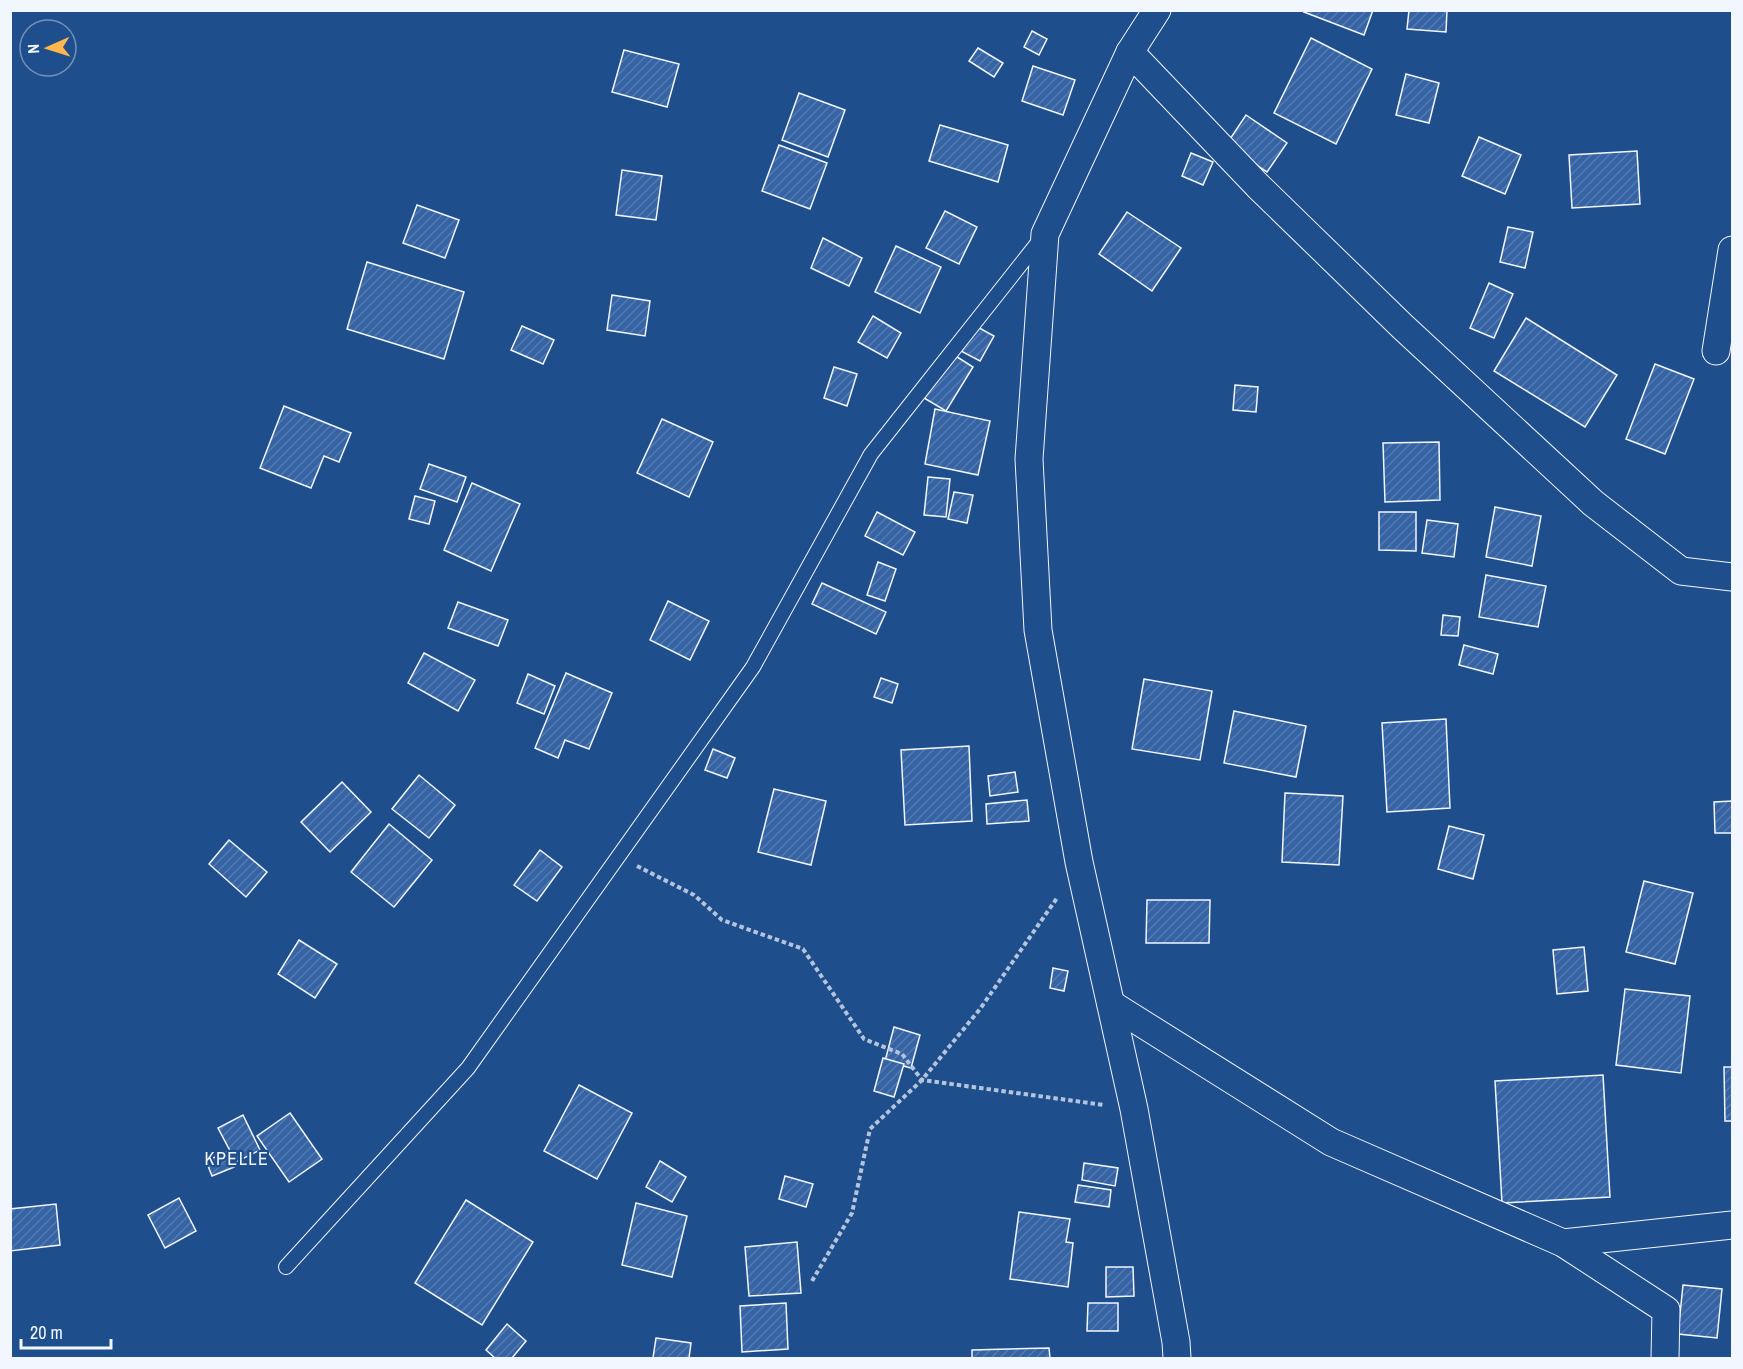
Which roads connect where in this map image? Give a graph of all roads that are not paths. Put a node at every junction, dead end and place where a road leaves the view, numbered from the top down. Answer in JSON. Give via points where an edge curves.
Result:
{"nodes":[{"id":1,"x":1157,"y":10,"type":"edge"},
{"id":2,"x":1130,"y":52,"type":"junction"},
{"id":3,"x":1045,"y":234,"type":"junction"},
{"id":4,"x":1732,"y":250,"type":"edge"},
{"id":5,"x":1716,"y":351,"type":"dead end"},
{"id":6,"x":1732,"y":577,"type":"edge"},
{"id":7,"x":1111,"y":1004,"type":"junction"},
{"id":8,"x":1732,"y":1225,"type":"edge"},
{"id":9,"x":1563,"y":1243,"type":"junction"},
{"id":10,"x":286,"y":1267,"type":"dead end"},
{"id":11,"x":1177,"y":1359,"type":"edge"},
{"id":12,"x":1665,"y":1359,"type":"edge"}],
"edges":[{"from":1,"to":2,"type":"street"},
{"from":2,"to":3,"type":"street"},
{"from":2,"to":6,"type":"street","via":[[1258,186],[1377,302],[1593,503],[1681,571]]},
{"from":3,"to":7,"type":"street","via":[[1029,459],[1038,630],[1079,862]]},
{"from":3,"to":10,"type":"lane","via":[[871,454],[753,667],[468,1068]]},
{"from":4,"to":5,"type":"street"},
{"from":7,"to":9,"type":"street","via":[[1331,1142]]},
{"from":7,"to":11,"type":"street","via":[[1134,1109]]},
{"from":8,"to":9,"type":"street"},
{"from":9,"to":12,"type":"street","via":[[1666,1310]]}]}
